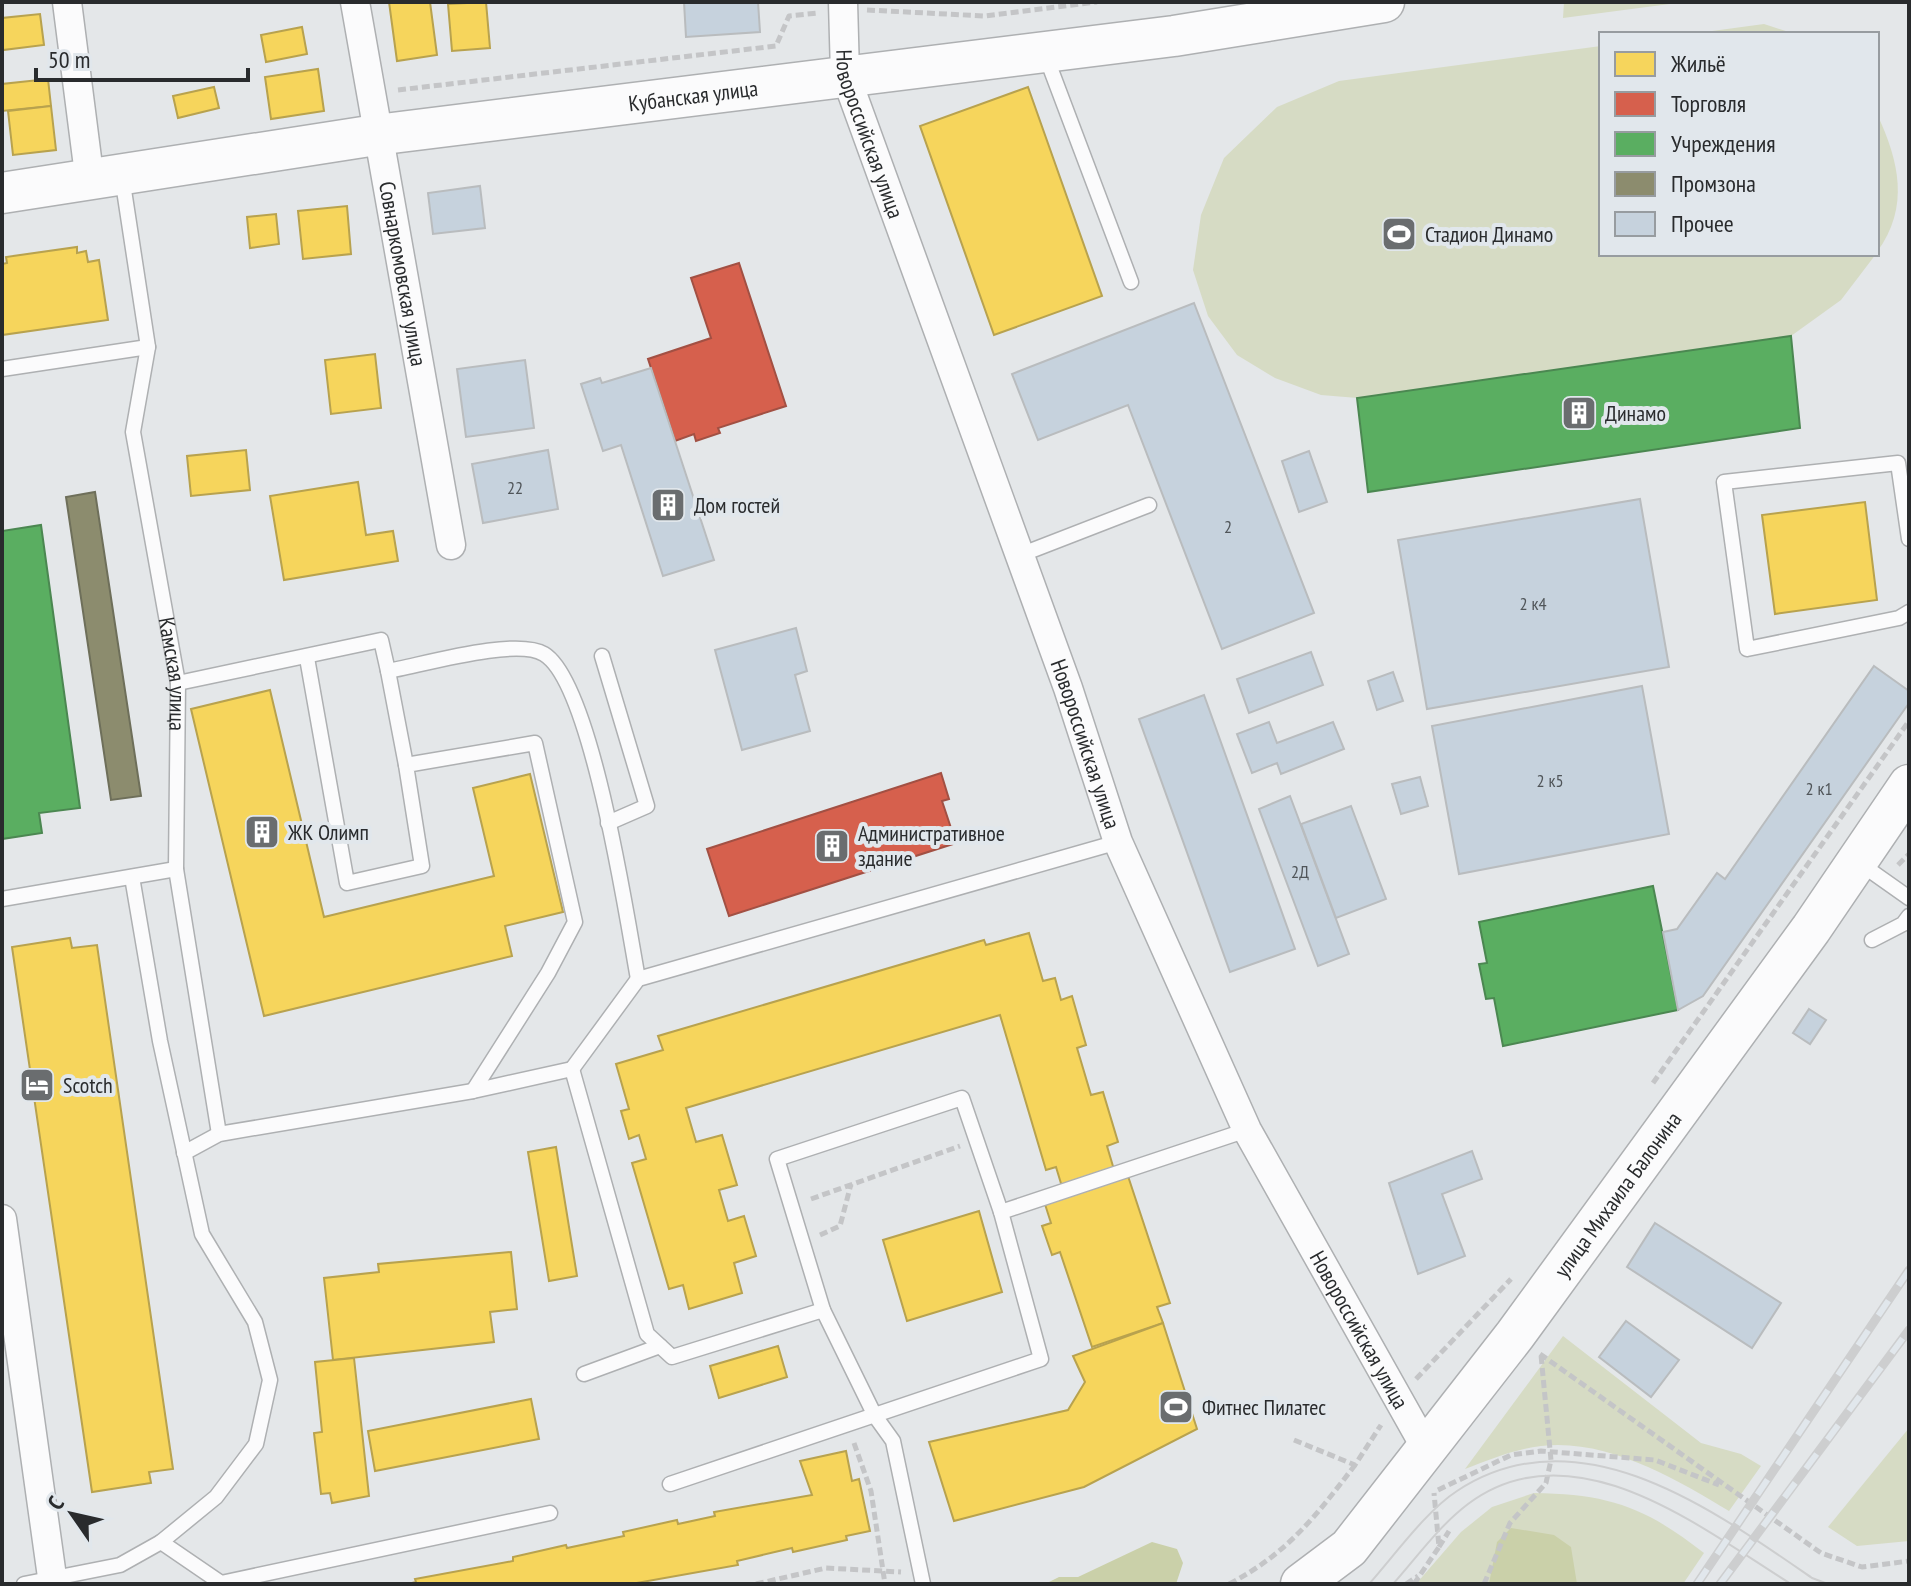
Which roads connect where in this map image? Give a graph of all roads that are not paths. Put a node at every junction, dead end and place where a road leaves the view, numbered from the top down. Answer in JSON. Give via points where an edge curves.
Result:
{"nodes":[{"id":1,"x":67,"y":2,"type":"edge"},
{"id":2,"x":355,"y":2,"type":"edge"},
{"id":3,"x":1384,"y":2,"type":"edge"},
{"id":4,"x":843,"y":6,"type":"edge"},
{"id":5,"x":1044,"y":51,"type":"junction"},
{"id":6,"x":845,"y":74,"type":"junction"},
{"id":7,"x":376,"y":135,"type":"junction"},
{"id":8,"x":106,"y":179,"type":"junction"},
{"id":9,"x":2,"y":193,"type":"edge"},
{"id":10,"x":1131,"y":282,"type":"dead end"},
{"id":11,"x":148,"y":347,"type":"junction"},
{"id":12,"x":2,"y":369,"type":"edge"},
{"id":13,"x":1149,"y":505,"type":"dead end"},
{"id":14,"x":1909,"y":539,"type":"edge"},
{"id":15,"x":451,"y":545,"type":"dead end"},
{"id":16,"x":1020,"y":555,"type":"junction"},
{"id":17,"x":1909,"y":612,"type":"edge"},
{"id":18,"x":602,"y":656,"type":"dead end"},
{"id":19,"x":307,"y":658,"type":"junction"},
{"id":20,"x":388,"y":671,"type":"junction"},
{"id":21,"x":178,"y":683,"type":"junction"},
{"id":22,"x":406,"y":765,"type":"junction"},
{"id":23,"x":1909,"y":785,"type":"edge"},
{"id":24,"x":608,"y":823,"type":"junction"},
{"id":25,"x":1118,"y":842,"type":"junction"},
{"id":26,"x":1858,"y":862,"type":"junction"},
{"id":27,"x":176,"y":869,"type":"junction"},
{"id":28,"x":132,"y":877,"type":"junction"},
{"id":29,"x":1909,"y":898,"type":"edge"},
{"id":30,"x":2,"y":899,"type":"edge"},
{"id":31,"x":1909,"y":916,"type":"edge"},
{"id":32,"x":1872,"y":940,"type":"dead end"},
{"id":33,"x":638,"y":979,"type":"junction"},
{"id":34,"x":572,"y":1069,"type":"junction"},
{"id":35,"x":473,"y":1091,"type":"junction"},
{"id":36,"x":1247,"y":1130,"type":"junction"},
{"id":37,"x":219,"y":1134,"type":"junction"},
{"id":38,"x":184,"y":1153,"type":"junction"},
{"id":39,"x":1001,"y":1212,"type":"junction"},
{"id":40,"x":2,"y":1219,"type":"edge"},
{"id":41,"x":823,"y":1310,"type":"junction"},
{"id":42,"x":660,"y":1346,"type":"junction"},
{"id":43,"x":584,"y":1374,"type":"dead end"},
{"id":44,"x":875,"y":1416,"type":"junction"},
{"id":45,"x":1427,"y":1450,"type":"junction"},
{"id":46,"x":670,"y":1484,"type":"dead end"},
{"id":47,"x":550,"y":1513,"type":"dead end"},
{"id":48,"x":161,"y":1542,"type":"junction"},
{"id":49,"x":922,"y":1578,"type":"edge"},
{"id":50,"x":52,"y":1581,"type":"edge"},
{"id":51,"x":24,"y":1584,"type":"edge"},
{"id":52,"x":1301,"y":1584,"type":"edge"}],
"edges":[{"from":1,"to":8,"type":"street","name":"Камская улица"},
{"from":2,"to":7,"type":"street","name":"Совнаркомовская улица"},
{"from":3,"to":5,"type":"main road","name":"Кубанская улица"},
{"from":4,"to":6,"type":"street","name":"Новороссийская улица"},
{"from":5,"to":6,"type":"main road","name":"Кубанская улица"},
{"from":5,"to":10,"type":"lane"},
{"from":6,"to":7,"type":"main road","name":"Кубанская улица"},
{"from":6,"to":16,"type":"street","name":"Новороссийская улица"},
{"from":7,"to":8,"type":"main road","name":"Кубанская улица"},
{"from":7,"to":15,"type":"street","name":"Совнаркомовская улица"},
{"from":8,"to":9,"type":"main road","name":"Кубанская улица"},
{"from":8,"to":11,"type":"lane","name":"Камская улица"},
{"from":11,"to":12,"type":"lane"},
{"from":11,"to":21,"type":"lane","name":"Камская улица","via":[[133,432]]},
{"from":13,"to":16,"type":"lane"},
{"from":14,"to":17,"type":"lane","via":[[1898,463],[1724,482],[1747,649]]},
{"from":16,"to":25,"type":"street","name":"Новороссийская улица"},
{"from":18,"to":24,"type":"lane","via":[[647,806]]},
{"from":19,"to":20,"type":"lane","via":[[381,640]]},
{"from":19,"to":21,"type":"lane"},
{"from":19,"to":22,"type":"lane","via":[[347,883],[422,866]]},
{"from":20,"to":22,"type":"lane"},
{"from":20,"to":24,"type":"lane","via":[[521,647],[545,654],[561,675],[589,736]]},
{"from":21,"to":27,"type":"lane","name":"Камская улица"},
{"from":22,"to":35,"type":"lane","via":[[535,743],[575,922]]},
{"from":23,"to":26,"type":"main road","name":"улица Михаила Балонина"},
{"from":24,"to":33,"type":"lane"},
{"from":25,"to":33,"type":"lane"},
{"from":25,"to":36,"type":"street","name":"Новороссийская улица"},
{"from":26,"to":29,"type":"lane"},
{"from":26,"to":45,"type":"main road","name":"улица Михаила Балонина"},
{"from":27,"to":28,"type":"lane"},
{"from":27,"to":37,"type":"lane","name":"Камская улица"},
{"from":28,"to":30,"type":"lane"},
{"from":28,"to":38,"type":"lane"},
{"from":31,"to":32,"type":"lane"},
{"from":33,"to":34,"type":"lane"},
{"from":34,"to":35,"type":"lane"},
{"from":34,"to":42,"type":"lane","via":[[647,1334]]},
{"from":35,"to":37,"type":"lane"},
{"from":36,"to":39,"type":"lane"},
{"from":36,"to":45,"type":"street","name":"Новороссийская улица"},
{"from":37,"to":38,"type":"lane"},
{"from":38,"to":48,"type":"lane","via":[[202,1234],[255,1322],[270,1380],[256,1444],[216,1497]]},
{"from":39,"to":41,"type":"lane","via":[[962,1098],[777,1159]]},
{"from":39,"to":44,"type":"lane","via":[[1041,1359]]},
{"from":40,"to":50,"type":"street"},
{"from":41,"to":42,"type":"lane","via":[[672,1357]]},
{"from":41,"to":44,"type":"lane"},
{"from":42,"to":43,"type":"lane"},
{"from":44,"to":46,"type":"lane"},
{"from":44,"to":49,"type":"lane","via":[[893,1441]]},
{"from":45,"to":52,"type":"main road","name":"улица Михаила Балонина","via":[[1349,1548]]},
{"from":47,"to":48,"type":"lane","via":[[221,1583]]},
{"from":48,"to":50,"type":"lane","via":[[120,1565]]},
{"from":50,"to":51,"type":"lane"}]}
